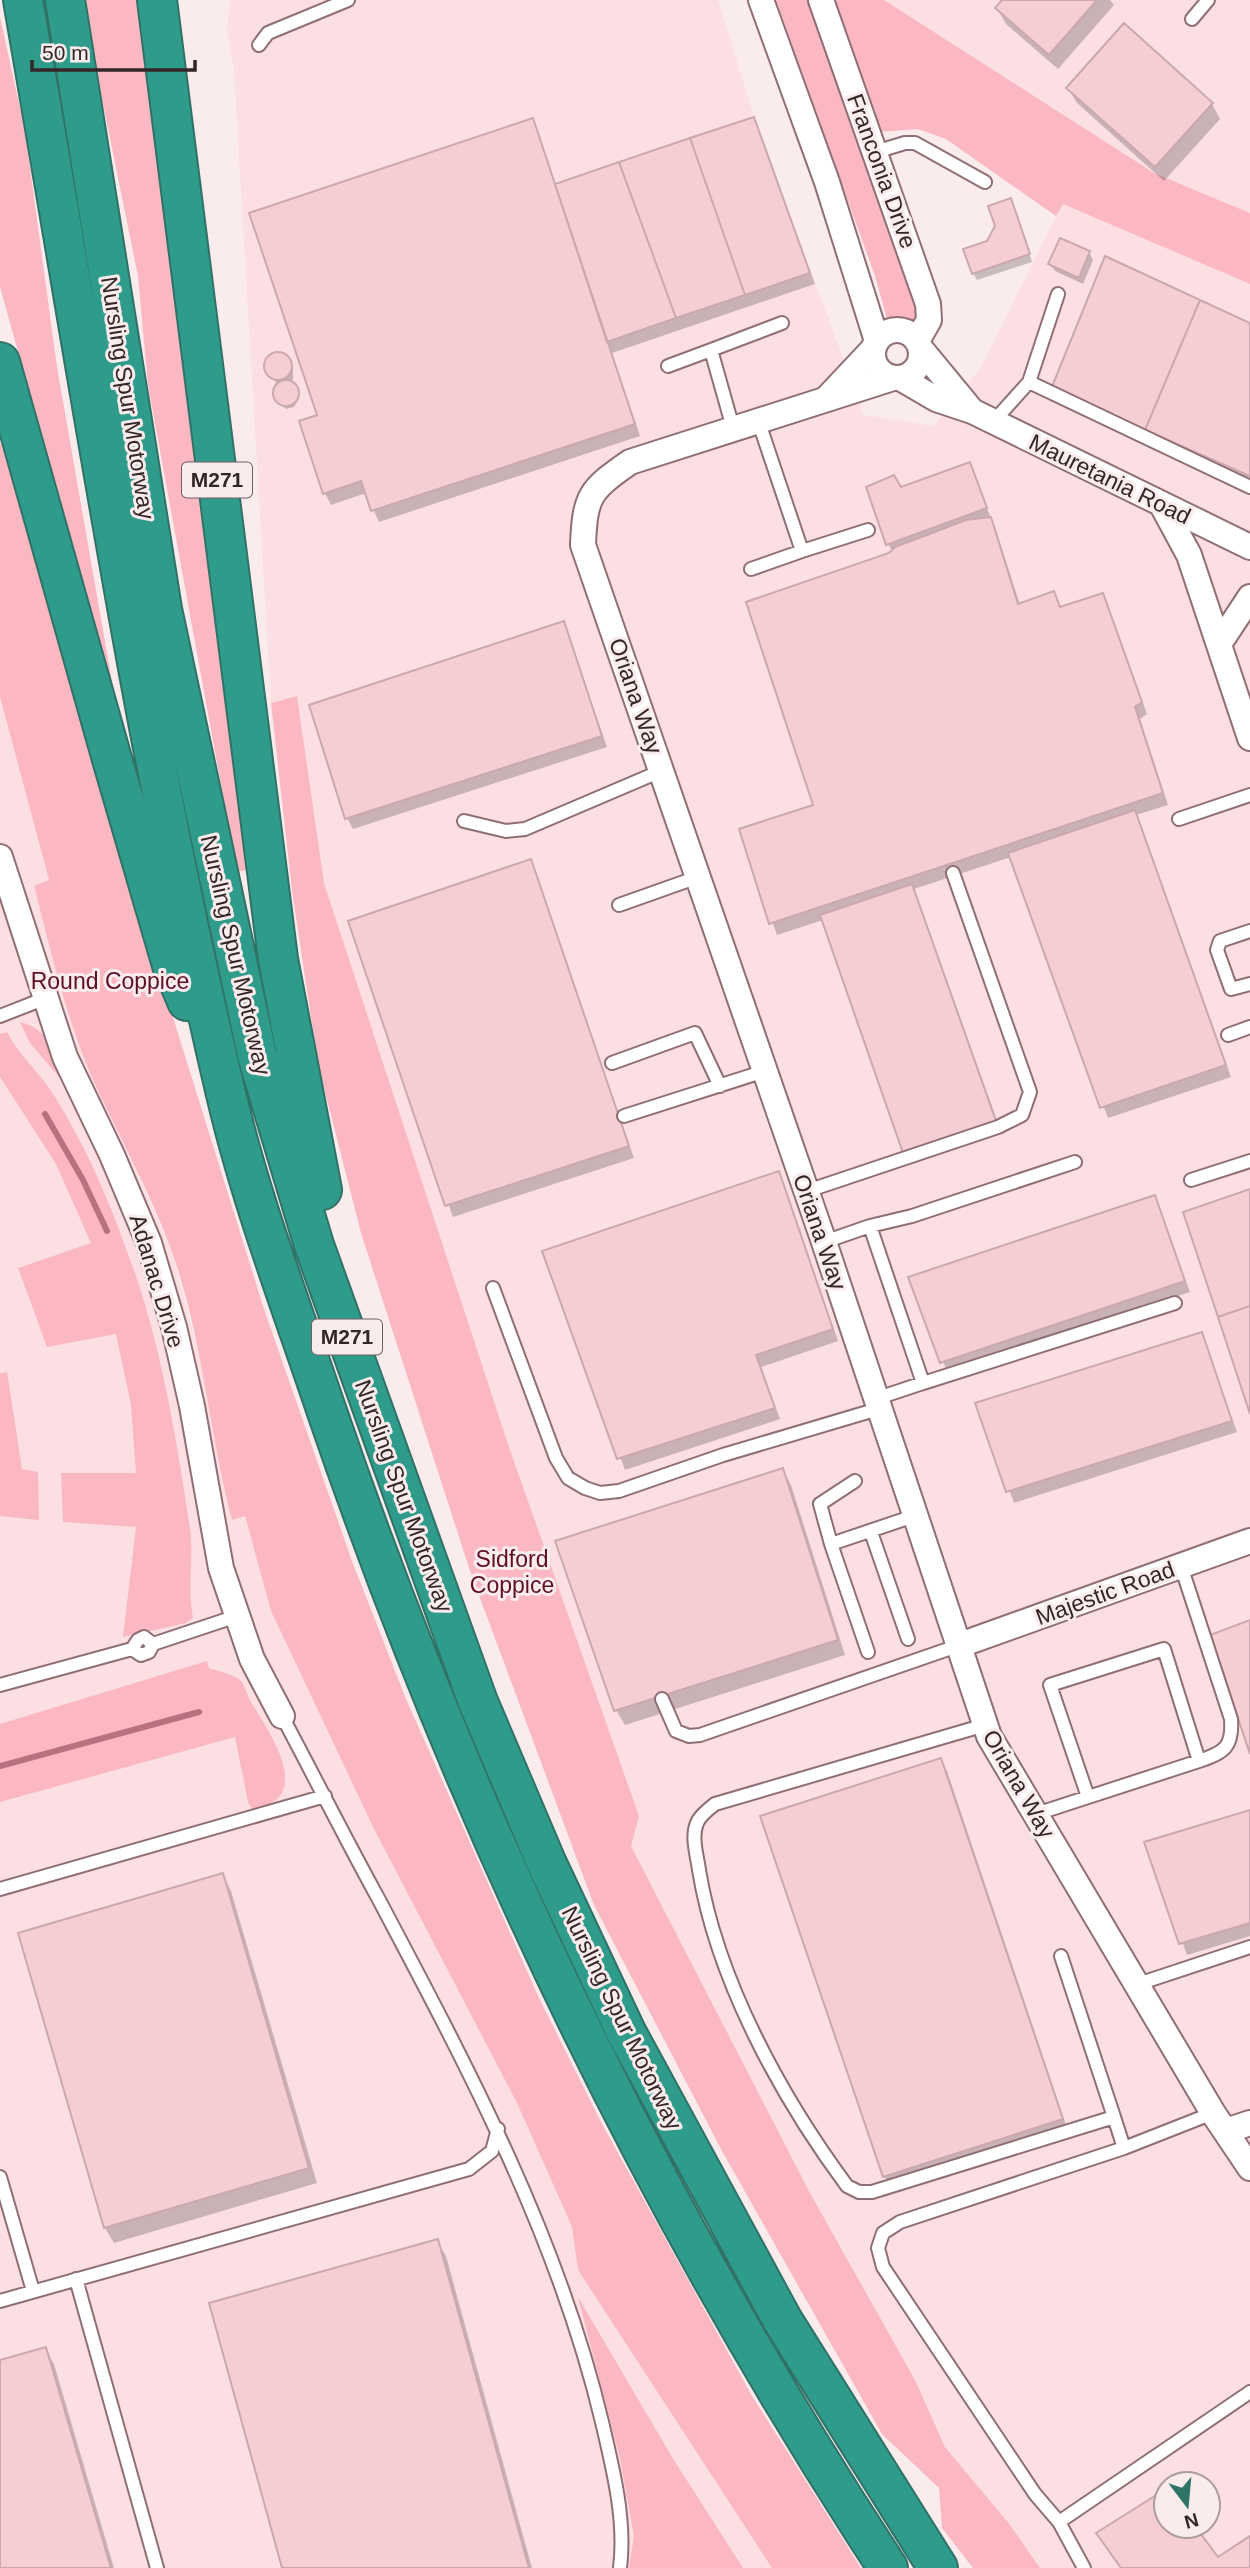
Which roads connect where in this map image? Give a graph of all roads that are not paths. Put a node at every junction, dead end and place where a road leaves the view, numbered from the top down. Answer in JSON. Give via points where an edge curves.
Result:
{"nodes":[{"id":1,"x":23,"y":0,"type":"edge"},
{"id":2,"x":65,"y":0,"type":"edge"},
{"id":3,"x":158,"y":0,"type":"edge"},
{"id":4,"x":348,"y":0,"type":"edge"},
{"id":5,"x":761,"y":0,"type":"edge"},
{"id":6,"x":821,"y":0,"type":"edge"},
{"id":7,"x":1208,"y":0,"type":"edge"},
{"id":8,"x":1192,"y":19,"type":"dead end"},
{"id":9,"x":259,"y":45,"type":"dead end"},
{"id":10,"x":875,"y":152,"type":"junction"},
{"id":11,"x":985,"y":182,"type":"dead end"},
{"id":12,"x":1058,"y":294,"type":"dead end"},
{"id":13,"x":782,"y":323,"type":"dead end"},
{"id":14,"x":875,"y":345,"type":"junction"},
{"id":15,"x":918,"y":345,"type":"junction"},
{"id":16,"x":711,"y":350,"type":"junction"},
{"id":17,"x":0,"y":362,"type":"edge"},
{"id":18,"x":668,"y":366,"type":"dead end"},
{"id":19,"x":896,"y":378,"type":"junction"},
{"id":20,"x":1029,"y":382,"type":"junction"},
{"id":21,"x":827,"y":398,"type":"junction"},
{"id":22,"x":972,"y":411,"type":"junction"},
{"id":23,"x":758,"y":420,"type":"junction"},
{"id":24,"x":993,"y":422,"type":"junction"},
{"id":25,"x":733,"y":428,"type":"junction"},
{"id":26,"x":1250,"y":487,"type":"edge"},
{"id":27,"x":1162,"y":505,"type":"junction"},
{"id":28,"x":868,"y":530,"type":"dead end"},
{"id":29,"x":1250,"y":547,"type":"edge"},
{"id":30,"x":802,"y":551,"type":"junction"},
{"id":31,"x":751,"y":569,"type":"dead end"},
{"id":32,"x":1250,"y":597,"type":"edge"},
{"id":33,"x":1219,"y":644,"type":"junction"},
{"id":34,"x":1250,"y":738,"type":"edge"},
{"id":35,"x":662,"y":771,"type":"junction"},
{"id":36,"x":1250,"y":795,"type":"edge"},
{"id":37,"x":1179,"y":819,"type":"dead end"},
{"id":38,"x":464,"y":821,"type":"dead end"},
{"id":39,"x":0,"y":857,"type":"edge"},
{"id":40,"x":953,"y":873,"type":"dead end"},
{"id":41,"x":698,"y":877,"type":"junction"},
{"id":42,"x":619,"y":905,"type":"dead end"},
{"id":43,"x":1250,"y":931,"type":"edge"},
{"id":44,"x":1250,"y":984,"type":"edge"},
{"id":45,"x":46,"y":998,"type":"junction"},
{"id":46,"x":0,"y":1016,"type":"edge"},
{"id":47,"x":1250,"y":1027,"type":"edge"},
{"id":48,"x":1228,"y":1035,"type":"dead end"},
{"id":49,"x":612,"y":1063,"type":"dead end"},
{"id":50,"x":765,"y":1071,"type":"junction"},
{"id":51,"x":720,"y":1086,"type":"junction"},
{"id":52,"x":228,"y":1100,"type":"junction"},
{"id":53,"x":624,"y":1116,"type":"dead end"},
{"id":54,"x":1250,"y":1161,"type":"edge"},
{"id":55,"x":1075,"y":1162,"type":"dead end"},
{"id":56,"x":1191,"y":1180,"type":"dead end"},
{"id":57,"x":807,"y":1191,"type":"junction"},
{"id":58,"x":870,"y":1226,"type":"junction"},
{"id":59,"x":824,"y":1242,"type":"junction"},
{"id":60,"x":493,"y":1288,"type":"dead end"},
{"id":61,"x":1175,"y":1303,"type":"dead end"},
{"id":62,"x":362,"y":1379,"type":"junction"},
{"id":63,"x":923,"y":1383,"type":"junction"},
{"id":64,"x":877,"y":1404,"type":"junction"},
{"id":65,"x":855,"y":1481,"type":"dead end"},
{"id":66,"x":914,"y":1516,"type":"junction"},
{"id":67,"x":871,"y":1532,"type":"junction"},
{"id":68,"x":1250,"y":1541,"type":"edge"},
{"id":69,"x":831,"y":1544,"type":"junction"},
{"id":70,"x":1181,"y":1566,"type":"junction"},
{"id":71,"x":237,"y":1616,"type":"junction"},
{"id":72,"x":908,"y":1639,"type":"dead end"},
{"id":73,"x":960,"y":1645,"type":"junction"},
{"id":74,"x":868,"y":1652,"type":"dead end"},
{"id":75,"x":0,"y":1685,"type":"edge"},
{"id":76,"x":662,"y":1699,"type":"dead end"},
{"id":77,"x":282,"y":1716,"type":"joint"},
{"id":78,"x":985,"y":1724,"type":"junction"},
{"id":79,"x":1199,"y":1760,"type":"junction"},
{"id":80,"x":325,"y":1796,"type":"junction"},
{"id":81,"x":1088,"y":1797,"type":"junction"},
{"id":82,"x":1036,"y":1814,"type":"junction"},
{"id":83,"x":0,"y":1889,"type":"edge"},
{"id":84,"x":1250,"y":1947,"type":"edge"},
{"id":85,"x":1061,"y":1956,"type":"dead end"},
{"id":86,"x":1138,"y":1984,"type":"junction"},
{"id":87,"x":1114,"y":2117,"type":"junction"},
{"id":88,"x":1219,"y":2122,"type":"junction"},
{"id":89,"x":1250,"y":2123,"type":"edge"},
{"id":90,"x":498,"y":2129,"type":"junction"},
{"id":91,"x":1124,"y":2148,"type":"junction"},
{"id":92,"x":1250,"y":2168,"type":"edge"},
{"id":93,"x":0,"y":2178,"type":"edge"},
{"id":94,"x":76,"y":2279,"type":"junction"},
{"id":95,"x":33,"y":2291,"type":"junction"},
{"id":96,"x":0,"y":2301,"type":"edge"},
{"id":97,"x":1250,"y":2392,"type":"edge"},
{"id":98,"x":1059,"y":2522,"type":"junction"},
{"id":99,"x":157,"y":2568,"type":"edge"},
{"id":100,"x":620,"y":2568,"type":"edge"},
{"id":101,"x":888,"y":2568,"type":"edge"},
{"id":102,"x":937,"y":2568,"type":"edge"},
{"id":103,"x":1084,"y":2568,"type":"edge"}],
"edges":[{"from":1,"to":52,"type":"highway","name":"Nursling Spur Motorway","number":"M271","via":[[123,587]]},
{"from":2,"to":62,"type":"highway","name":"Nursling Spur Motorway","number":"M271","via":[[162,609],[222,905],[257,1055],[314,1245]]},
{"from":3,"to":62,"type":"highway","number":"M271","via":[[278,959],[303,1105]]},
{"from":4,"to":9,"type":"lane","via":[[268,33]]},
{"from":5,"to":14,"type":"street","via":[[827,182]]},
{"from":6,"to":10,"type":"street","name":"Franconia Drive"},
{"from":7,"to":8,"type":"lane"},
{"from":10,"to":11,"type":"lane","via":[[915,143]]},
{"from":10,"to":15,"type":"street","name":"Franconia Drive","via":[[928,304],[929,320]]},
{"from":12,"to":20,"type":"lane"},
{"from":13,"to":16,"type":"lane"},
{"from":14,"to":15,"type":"street","via":[[889,331],[897,330],[911,335]]},
{"from":14,"to":19,"type":"street","via":[[879,370]]},
{"from":14,"to":21,"type":"street","name":"Oriana Way"},
{"from":15,"to":19,"type":"street","via":[[918,364],[908,375]]},
{"from":15,"to":22,"type":"street","name":"Mauretania Road"},
{"from":16,"to":18,"type":"lane"},
{"from":16,"to":25,"type":"lane"},
{"from":17,"to":52,"type":"highway","number":"M271","via":[[172,964]]},
{"from":19,"to":21,"type":"street","name":"Oriana Way"},
{"from":19,"to":22,"type":"street","name":"Mauretania Road"},
{"from":20,"to":24,"type":"lane"},
{"from":20,"to":26,"type":"lane"},
{"from":21,"to":23,"type":"street","name":"Oriana Way"},
{"from":22,"to":24,"type":"street","name":"Mauretania Road"},
{"from":23,"to":25,"type":"street","name":"Oriana Way"},
{"from":23,"to":30,"type":"lane"},
{"from":24,"to":27,"type":"street","name":"Mauretania Road"},
{"from":25,"to":35,"type":"street","name":"Oriana Way","via":[[630,462],[598,484],[585,509],[583,545]]},
{"from":27,"to":29,"type":"street","name":"Mauretania Road"},
{"from":27,"to":33,"type":"street","via":[[1189,555]]},
{"from":28,"to":30,"type":"lane"},
{"from":30,"to":31,"type":"lane"},
{"from":32,"to":33,"type":"street"},
{"from":33,"to":34,"type":"street"},
{"from":35,"to":38,"type":"lane","via":[[524,829],[506,831]]},
{"from":35,"to":41,"type":"street","name":"Oriana Way"},
{"from":36,"to":37,"type":"lane"},
{"from":39,"to":45,"type":"street","name":"Adanac Drive"},
{"from":40,"to":57,"type":"lane","via":[[1030,1091],[1022,1115]]},
{"from":41,"to":42,"type":"lane"},
{"from":41,"to":50,"type":"street","name":"Oriana Way"},
{"from":43,"to":44,"type":"lane","via":[[1220,941],[1217,950],[1231,989]]},
{"from":45,"to":46,"type":"lane"},
{"from":45,"to":71,"type":"street","name":"Adanac Drive","via":[[65,1057],[112,1155],[164,1289],[192,1406],[221,1568]]},
{"from":47,"to":48,"type":"lane"},
{"from":49,"to":51,"type":"lane","via":[[695,1033]]},
{"from":50,"to":51,"type":"lane"},
{"from":50,"to":57,"type":"street","name":"Oriana Way"},
{"from":51,"to":53,"type":"lane"},
{"from":52,"to":101,"type":"highway","name":"Nursling Spur Motorway","number":"M271","via":[[268,1238],[352,1483],[399,1613],[492,1840],[653,2168],[801,2433]]},
{"from":54,"to":56,"type":"lane"},
{"from":55,"to":58,"type":"lane"},
{"from":57,"to":59,"type":"street","name":"Oriana Way"},
{"from":58,"to":59,"type":"lane"},
{"from":58,"to":63,"type":"lane"},
{"from":59,"to":64,"type":"street","name":"Oriana Way"},
{"from":60,"to":64,"type":"lane","via":[[555,1458],[568,1478],[600,1493],[619,1491]]},
{"from":61,"to":63,"type":"lane"},
{"from":62,"to":102,"type":"highway","name":"Nursling Spur Motorway","number":"M271","via":[[478,1702],[626,2032],[783,2321]]},
{"from":63,"to":64,"type":"lane"},
{"from":64,"to":66,"type":"street","name":"Oriana Way"},
{"from":65,"to":69,"type":"lane","via":[[820,1504]]},
{"from":66,"to":67,"type":"lane"},
{"from":66,"to":73,"type":"street","name":"Oriana Way"},
{"from":67,"to":69,"type":"lane"},
{"from":67,"to":72,"type":"lane"},
{"from":68,"to":70,"type":"street","name":"Majestic Road"},
{"from":69,"to":74,"type":"lane"},
{"from":70,"to":73,"type":"street","name":"Majestic Road"},
{"from":70,"to":79,"type":"lane","via":[[1231,1718],[1232,1735],[1226,1747]]},
{"from":71,"to":75,"type":"lane","via":[[153,1644],[142,1655],[132,1649]]},
{"from":71,"to":77,"type":"street","name":"Adanac Drive","via":[[252,1659]]},
{"from":73,"to":76,"type":"lane","via":[[700,1735],[676,1731]]},
{"from":73,"to":78,"type":"street","name":"Oriana Way"},
{"from":77,"to":80,"type":"lane"},
{"from":78,"to":82,"type":"street","name":"Oriana Way"},
{"from":78,"to":87,"type":"lane","via":[[715,1804],[697,1820],[694,1836],[715,1942],[761,2045],[802,2118],[848,2186],[859,2192],[894,2186]]},
{"from":79,"to":81,"type":"lane"},
{"from":79,"to":81,"type":"lane","via":[[1164,1649],[1050,1685]]},
{"from":80,"to":83,"type":"lane"},
{"from":80,"to":90,"type":"lane"},
{"from":81,"to":82,"type":"lane"},
{"from":82,"to":86,"type":"street","name":"Oriana Way"},
{"from":84,"to":86,"type":"lane"},
{"from":85,"to":87,"type":"lane"},
{"from":86,"to":88,"type":"street","name":"Oriana Way"},
{"from":87,"to":91,"type":"lane"},
{"from":88,"to":89,"type":"street"},
{"from":88,"to":91,"type":"lane"},
{"from":88,"to":92,"type":"street","name":"Oriana Way"},
{"from":90,"to":94,"type":"lane","via":[[492,2151],[469,2169]]},
{"from":90,"to":100,"type":"lane","via":[[570,2307],[594,2392],[612,2467],[623,2542]]},
{"from":91,"to":98,"type":"lane","via":[[900,2222],[883,2232],[878,2248],[895,2287],[1035,2494]]},
{"from":93,"to":95,"type":"lane"},
{"from":94,"to":95,"type":"lane"},
{"from":94,"to":99,"type":"lane"},
{"from":95,"to":96,"type":"lane"},
{"from":97,"to":98,"type":"lane"},
{"from":98,"to":103,"type":"lane"}]}
